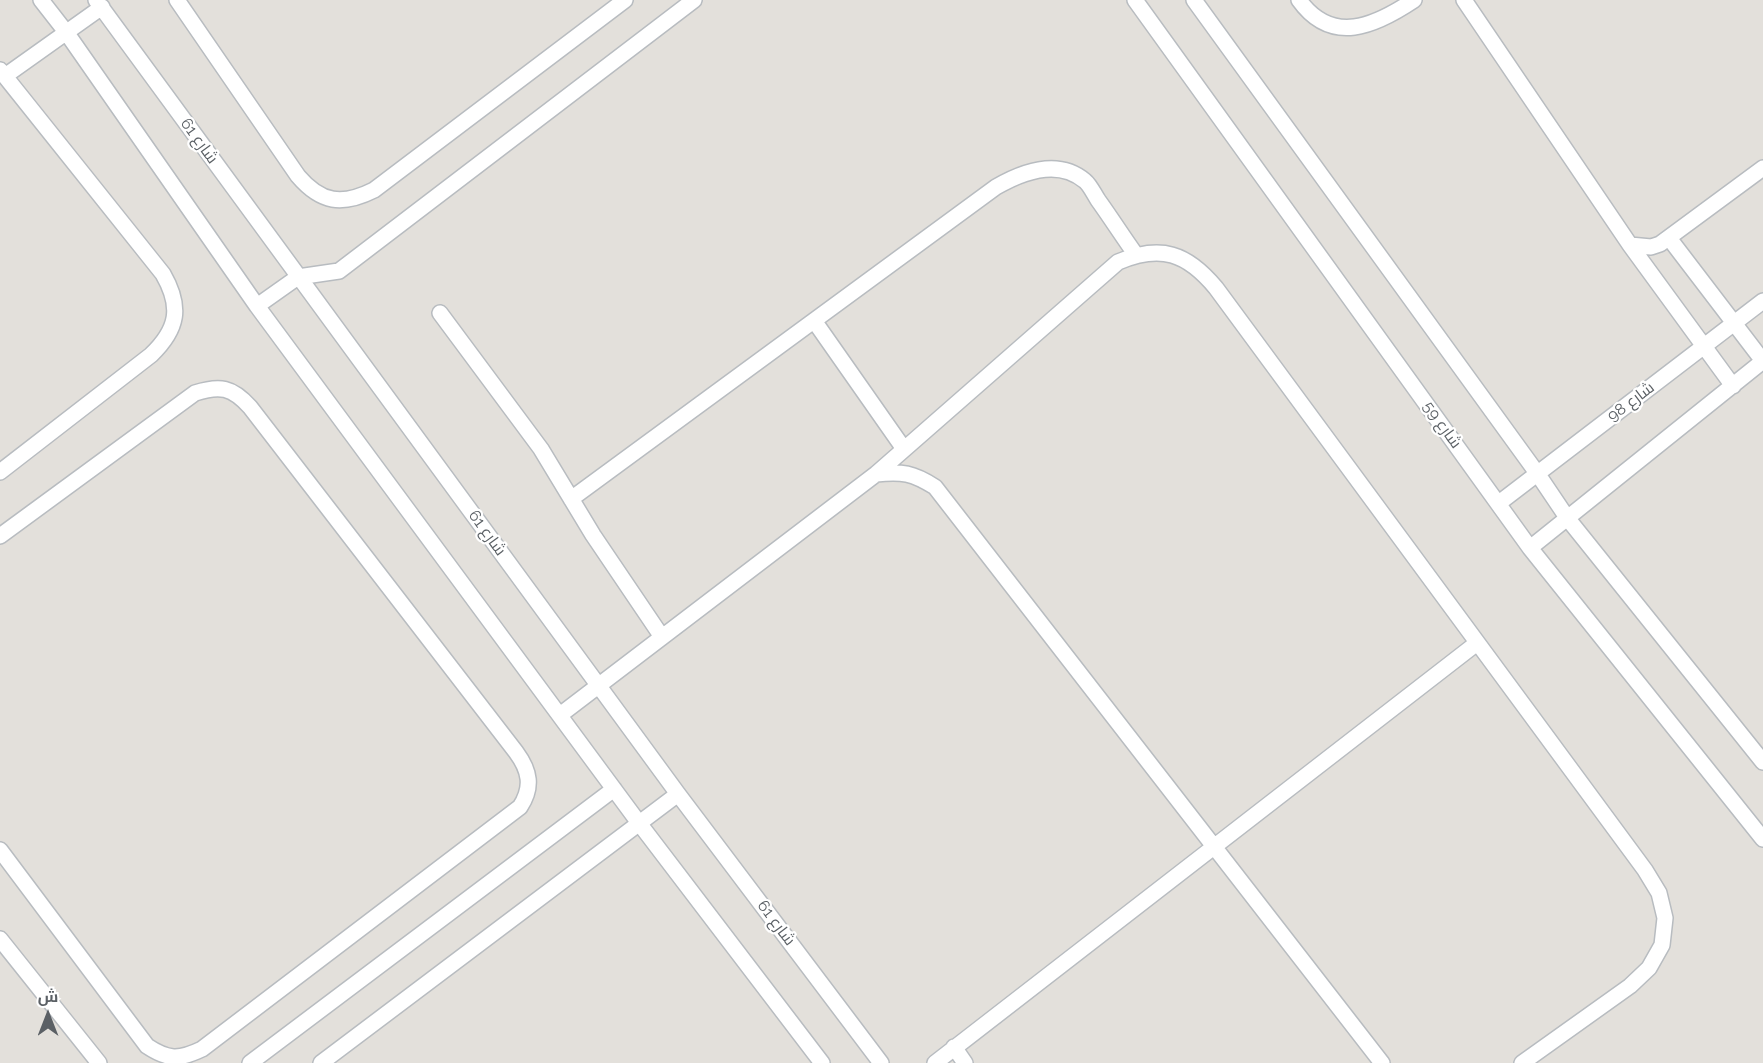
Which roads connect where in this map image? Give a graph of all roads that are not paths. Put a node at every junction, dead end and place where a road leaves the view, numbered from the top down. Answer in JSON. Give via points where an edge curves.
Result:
{"nodes":[{"id":1,"x":41,"y":0,"type":"edge"},
{"id":2,"x":177,"y":0,"type":"edge"},
{"id":3,"x":625,"y":0,"type":"edge"},
{"id":4,"x":693,"y":0,"type":"edge"},
{"id":5,"x":1135,"y":0,"type":"edge"},
{"id":6,"x":1194,"y":0,"type":"edge"},
{"id":7,"x":1299,"y":0,"type":"edge"},
{"id":8,"x":1414,"y":0,"type":"edge"},
{"id":9,"x":1464,"y":0,"type":"edge"},
{"id":10,"x":99,"y":4,"type":"edge"},
{"id":11,"x":66,"y":32,"type":"junction"},
{"id":12,"x":3,"y":73,"type":"edge"},
{"id":13,"x":1763,"y":168,"type":"edge"},
{"id":14,"x":1669,"y":238,"type":"junction"},
{"id":15,"x":1630,"y":245,"type":"junction"},
{"id":16,"x":1136,"y":255,"type":"junction"},
{"id":17,"x":298,"y":277,"type":"junction"},
{"id":18,"x":1763,"y":301,"type":"edge"},
{"id":19,"x":257,"y":306,"type":"junction"},
{"id":20,"x":440,"y":313,"type":"dead end"},
{"id":21,"x":815,"y":322,"type":"junction"},
{"id":22,"x":1734,"y":323,"type":"junction"},
{"id":23,"x":1704,"y":346,"type":"junction"},
{"id":24,"x":1763,"y":361,"type":"edge"},
{"id":25,"x":1733,"y":386,"type":"junction"},
{"id":26,"x":904,"y":449,"type":"junction"},
{"id":27,"x":0,"y":471,"type":"edge"},
{"id":28,"x":1538,"y":473,"type":"junction"},
{"id":29,"x":876,"y":474,"type":"junction"},
{"id":30,"x":571,"y":499,"type":"junction"},
{"id":31,"x":1499,"y":503,"type":"junction"},
{"id":32,"x":1568,"y":519,"type":"junction"},
{"id":33,"x":0,"y":536,"type":"edge"},
{"id":34,"x":1530,"y":548,"type":"junction"},
{"id":35,"x":662,"y":637,"type":"junction"},
{"id":36,"x":1478,"y":643,"type":"junction"},
{"id":37,"x":599,"y":685,"type":"junction"},
{"id":38,"x":560,"y":715,"type":"junction"},
{"id":39,"x":1763,"y":762,"type":"edge"},
{"id":40,"x":614,"y":789,"type":"junction"},
{"id":41,"x":678,"y":794,"type":"junction"},
{"id":42,"x":639,"y":823,"type":"junction"},
{"id":43,"x":1763,"y":839,"type":"edge"},
{"id":44,"x":1214,"y":847,"type":"junction"},
{"id":45,"x":0,"y":850,"type":"edge"},
{"id":46,"x":0,"y":939,"type":"edge"},
{"id":47,"x":954,"y":1047,"type":"junction"},
{"id":48,"x":99,"y":1063,"type":"edge"},
{"id":49,"x":250,"y":1063,"type":"edge"},
{"id":50,"x":321,"y":1063,"type":"edge"},
{"id":51,"x":822,"y":1063,"type":"edge"},
{"id":52,"x":881,"y":1063,"type":"edge"},
{"id":53,"x":935,"y":1063,"type":"edge"},
{"id":54,"x":965,"y":1063,"type":"edge"},
{"id":55,"x":1382,"y":1063,"type":"edge"},
{"id":56,"x":1522,"y":1063,"type":"edge"}],
"edges":[{"from":1,"to":11,"type":"lane"},
{"from":2,"to":3,"type":"lane","via":[[298,176],[309,189],[341,201],[374,190]]},
{"from":4,"to":17,"type":"lane","via":[[339,271]]},
{"from":5,"to":31,"type":"lane","name":"شارع 59"},
{"from":6,"to":28,"type":"lane"},
{"from":7,"to":8,"type":"lane","via":[[1314,18],[1349,29],[1397,12]]},
{"from":9,"to":15,"type":"lane"},
{"from":10,"to":11,"type":"lane"},
{"from":10,"to":17,"type":"lane","name":"شارع 61"},
{"from":11,"to":12,"type":"lane"},
{"from":11,"to":19,"type":"lane"},
{"from":12,"to":27,"type":"lane","via":[[163,274],[172,289],[175,307],[166,341]]},
{"from":13,"to":14,"type":"lane"},
{"from":14,"to":15,"type":"lane","via":[[1651,247]]},
{"from":14,"to":22,"type":"lane"},
{"from":15,"to":23,"type":"lane"},
{"from":16,"to":21,"type":"lane","via":[[1085,181],[1070,172],[1031,170],[996,187]]},
{"from":16,"to":26,"type":"lane","via":[[1104,273]]},
{"from":16,"to":36,"type":"lane","via":[[1159,252],[1182,258],[1202,270]]},
{"from":17,"to":19,"type":"lane"},
{"from":17,"to":37,"type":"lane","name":"شارع 61"},
{"from":18,"to":22,"type":"lane","name":"شارع 98"},
{"from":19,"to":38,"type":"lane"},
{"from":20,"to":30,"type":"lane","via":[[541,449]]},
{"from":21,"to":26,"type":"lane"},
{"from":21,"to":30,"type":"lane"},
{"from":22,"to":23,"type":"lane","name":"شارع 98"},
{"from":22,"to":24,"type":"lane"},
{"from":23,"to":25,"type":"lane"},
{"from":23,"to":28,"type":"lane","name":"شارع 98"},
{"from":24,"to":25,"type":"lane"},
{"from":25,"to":32,"type":"lane"},
{"from":26,"to":29,"type":"lane"},
{"from":28,"to":31,"type":"lane","name":"شارع 98"},
{"from":28,"to":32,"type":"lane"},
{"from":29,"to":35,"type":"lane"},
{"from":29,"to":44,"type":"lane","via":[[897,471],[917,476],[935,487]]},
{"from":30,"to":35,"type":"lane"},
{"from":31,"to":34,"type":"lane","name":"شارع 59"},
{"from":32,"to":34,"type":"lane"},
{"from":32,"to":39,"type":"lane"},
{"from":33,"to":45,"type":"lane","via":[[195,393],[226,388],[250,407],[516,752],[528,773],[529,785],[520,807],[202,1049],[174,1058],[147,1046]]},
{"from":34,"to":43,"type":"lane","name":"شارع 59"},
{"from":35,"to":37,"type":"lane"},
{"from":36,"to":44,"type":"lane"},
{"from":36,"to":56,"type":"lane","via":[[1645,870],[1659,893],[1665,918],[1662,945],[1649,968],[1630,986]]},
{"from":37,"to":38,"type":"lane"},
{"from":37,"to":41,"type":"lane","name":"شارع 61"},
{"from":38,"to":40,"type":"lane"},
{"from":40,"to":42,"type":"lane"},
{"from":40,"to":49,"type":"lane"},
{"from":41,"to":42,"type":"lane"},
{"from":41,"to":52,"type":"lane","name":"شارع 61"},
{"from":42,"to":50,"type":"lane"},
{"from":42,"to":51,"type":"lane"},
{"from":44,"to":47,"type":"lane"},
{"from":44,"to":55,"type":"lane"},
{"from":46,"to":48,"type":"lane"},
{"from":47,"to":53,"type":"lane"},
{"from":47,"to":54,"type":"lane"}]}
